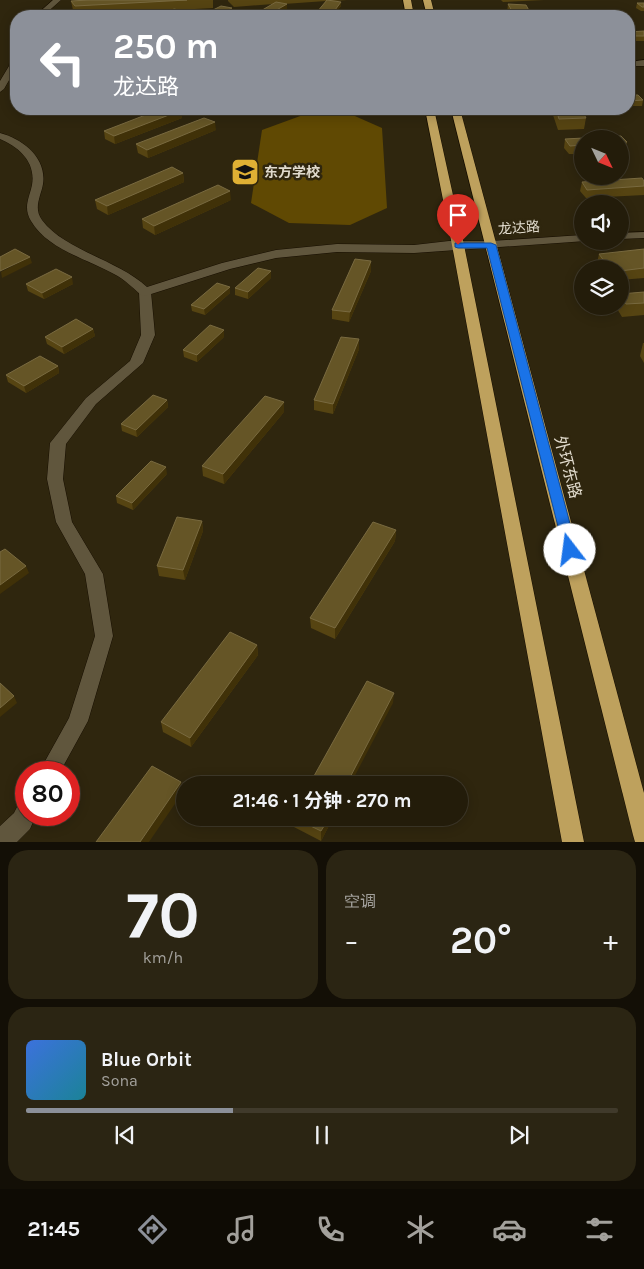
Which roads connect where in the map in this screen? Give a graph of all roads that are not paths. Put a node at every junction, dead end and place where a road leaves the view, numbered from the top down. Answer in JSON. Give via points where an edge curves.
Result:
{"nodes":[{"id":1,"x":48,"y":0,"type":"edge"},
{"id":2,"x":57,"y":0,"type":"edge"},
{"id":3,"x":37,"y":10,"type":"edge"},
{"id":4,"x":46,"y":10,"type":"edge"},
{"id":5,"x":10,"y":72,"type":"edge"},
{"id":6,"x":10,"y":87,"type":"edge"},
{"id":7,"x":0,"y":90,"type":"edge"},
{"id":8,"x":0,"y":101,"type":"edge"},
{"id":9,"x":430,"y":115,"type":"edge"},
{"id":10,"x":458,"y":115,"type":"edge"},
{"id":11,"x":0,"y":132,"type":"edge"},
{"id":12,"x":0,"y":136,"type":"edge"},
{"id":13,"x":644,"y":235,"type":"edge"},
{"id":14,"x":629,"y":236,"type":"edge"},
{"id":15,"x":574,"y":240,"type":"edge"},
{"id":16,"x":458,"y":245,"type":"junction"},
{"id":17,"x":491,"y":245,"type":"junction"},
{"id":18,"x":148,"y":288,"type":"junction"},
{"id":19,"x":55,"y":761,"type":"edge"},
{"id":20,"x":17,"y":826,"type":"edge"},
{"id":21,"x":644,"y":835,"type":"edge"},
{"id":22,"x":0,"y":842,"type":"edge"},
{"id":23,"x":573,"y":842,"type":"edge"}],
"edges":[{"from":1,"to":3,"type":"street"},
{"from":2,"to":4,"type":"street"},
{"from":5,"to":7,"type":"street"},
{"from":6,"to":8,"type":"street"},
{"from":9,"to":16,"type":"highway"},
{"from":10,"to":17,"type":"highway","name":"外环东路"},
{"from":11,"to":18,"type":"street","via":[[22,139],[44,162],[46,179],[40,206],[44,219],[56,231],[137,274]]},
{"from":12,"to":18,"type":"street","via":[[27,151],[36,164],[38,180],[31,208],[47,233]]},
{"from":13,"to":14,"type":"street"},
{"from":15,"to":17,"type":"street","name":"龙达路"},
{"from":16,"to":17,"type":"street","name":"龙达路"},
{"from":16,"to":18,"type":"street","name":"龙达路","via":[[414,249],[337,248],[276,254]]},
{"from":16,"to":23,"type":"highway"},
{"from":17,"to":21,"type":"highway","name":"外环东路"},
{"from":18,"to":19,"type":"street","via":[[148,335],[136,363],[91,401],[58,443],[56,479],[64,522],[94,574],[104,636],[78,721]]},
{"from":20,"to":22,"type":"street"}]}
